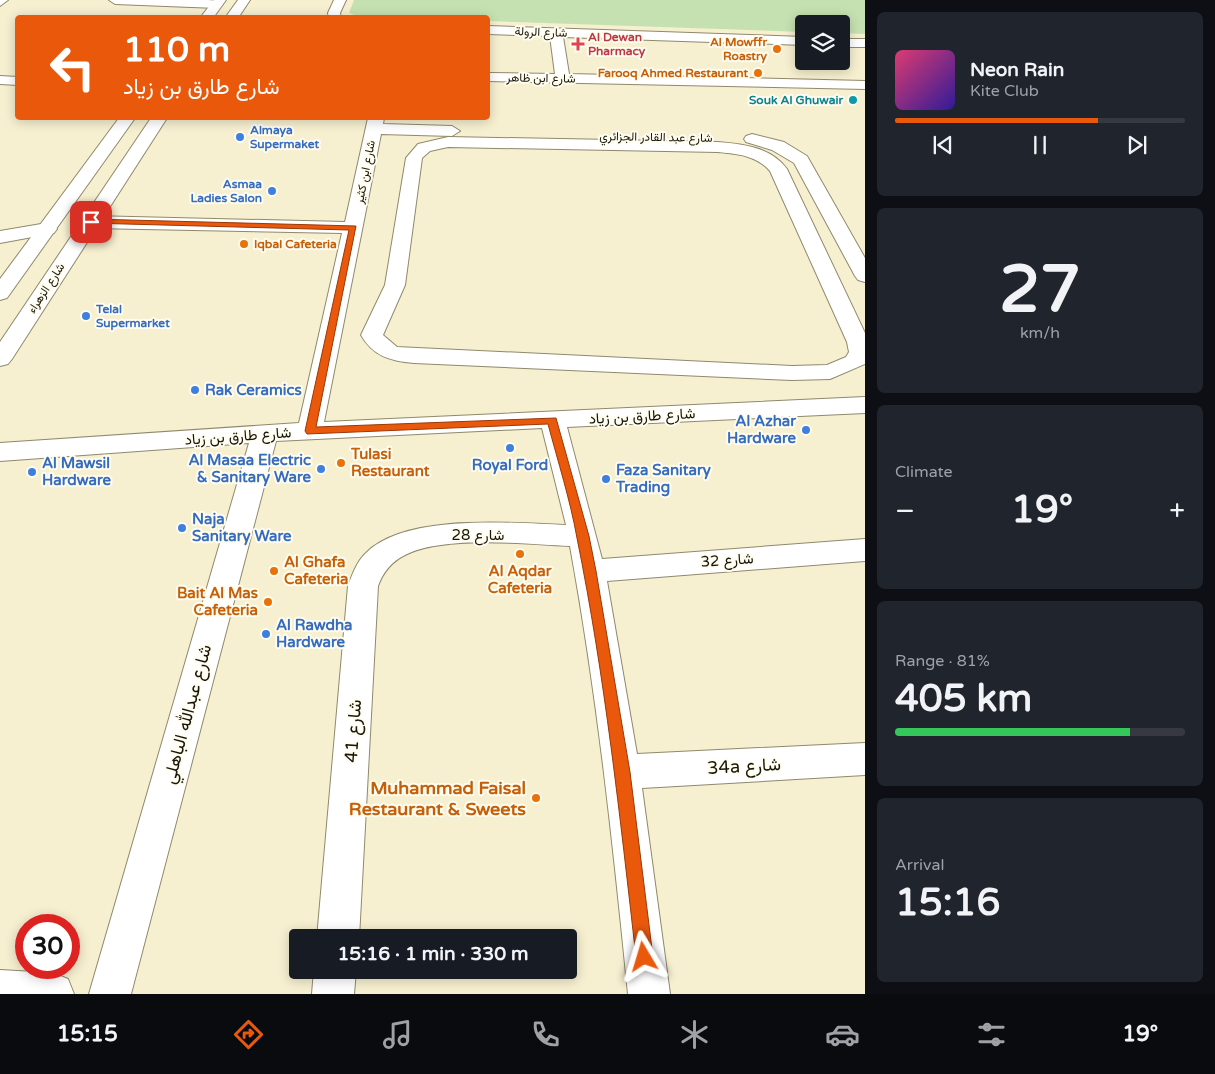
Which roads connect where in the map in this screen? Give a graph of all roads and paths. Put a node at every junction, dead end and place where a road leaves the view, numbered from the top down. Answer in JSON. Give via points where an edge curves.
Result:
{"nodes":[{"id":1,"x":115,"y":0,"type":"edge"},
{"id":2,"x":244,"y":0,"type":"edge"},
{"id":3,"x":340,"y":0,"type":"edge"},
{"id":4,"x":219,"y":2,"type":"edge"},
{"id":5,"x":208,"y":15,"type":"edge"},
{"id":6,"x":233,"y":15,"type":"edge"},
{"id":7,"x":335,"y":15,"type":"edge"},
{"id":8,"x":490,"y":30,"type":"edge"},
{"id":9,"x":556,"y":33,"type":"junction"},
{"id":10,"x":795,"y":41,"type":"edge"},
{"id":11,"x":850,"y":43,"type":"edge"},
{"id":12,"x":865,"y":43,"type":"edge"},
{"id":13,"x":490,"y":77,"type":"edge"},
{"id":14,"x":562,"y":79,"type":"junction"},
{"id":15,"x":0,"y":80,"type":"edge"},
{"id":16,"x":15,"y":81,"type":"edge"},
{"id":17,"x":865,"y":85,"type":"edge"},
{"id":18,"x":126,"y":120,"type":"edge"},
{"id":19,"x":158,"y":120,"type":"edge"},
{"id":20,"x":375,"y":123,"type":"edge"},
{"id":21,"x":469,"y":137,"type":"junction"},
{"id":22,"x":781,"y":178,"type":"junction"},
{"id":23,"x":813,"y":180,"type":"junction"},
{"id":24,"x":91,"y":222,"type":"junction"},
{"id":25,"x":47,"y":228,"type":"junction"},
{"id":26,"x":354,"y":228,"type":"junction"},
{"id":27,"x":0,"y":237,"type":"edge"},
{"id":28,"x":865,"y":276,"type":"edge"},
{"id":29,"x":0,"y":294,"type":"edge"},
{"id":30,"x":359,"y":311,"type":"junction"},
{"id":31,"x":0,"y":358,"type":"edge"},
{"id":32,"x":792,"y":373,"type":"junction"},
{"id":33,"x":865,"y":405,"type":"edge"},
{"id":34,"x":806,"y":407,"type":"junction"},
{"id":35,"x":553,"y":420,"type":"junction"},
{"id":36,"x":310,"y":431,"type":"junction"},
{"id":37,"x":265,"y":433,"type":"junction"},
{"id":38,"x":0,"y":452,"type":"edge"},
{"id":39,"x":583,"y":536,"type":"junction"},
{"id":40,"x":865,"y":550,"type":"edge"},
{"id":41,"x":378,"y":558,"type":"joint"},
{"id":42,"x":589,"y":571,"type":"junction"},
{"id":43,"x":865,"y":759,"type":"edge"},
{"id":44,"x":622,"y":772,"type":"junction"},
{"id":45,"x":339,"y":929,"type":"edge"},
{"id":46,"x":334,"y":979,"type":"edge"},
{"id":47,"x":0,"y":991,"type":"edge"},
{"id":48,"x":53,"y":994,"type":"edge"},
{"id":49,"x":110,"y":994,"type":"edge"},
{"id":50,"x":333,"y":994,"type":"edge"},
{"id":51,"x":649,"y":994,"type":"edge"}],
"edges":[{"from":1,"to":4,"type":"street"},
{"from":2,"to":6,"type":"street"},
{"from":3,"to":7,"type":"street"},
{"from":4,"to":5,"type":"street"},
{"from":8,"to":9,"type":"street","name":"شارع الرولة"},
{"from":9,"to":10,"type":"street","name":"شارع الرولة"},
{"from":9,"to":14,"type":"street"},
{"from":11,"to":12,"type":"street"},
{"from":13,"to":14,"type":"street","name":"شارع ابن ظاهر"},
{"from":14,"to":17,"type":"street","name":"شارع ابن ظاهر"},
{"from":15,"to":16,"type":"street"},
{"from":18,"to":25,"type":"street"},
{"from":19,"to":24,"type":"street","name":"شارع الزهراء"},
{"from":20,"to":21,"type":"street","name":"شارع عبد القادر الجزائري"},
{"from":20,"to":26,"type":"street","name":"شارع ابن كثير"},
{"from":21,"to":22,"type":"street","via":[[732,148],[762,155],[772,162]]},
{"from":21,"to":23,"type":"street","name":"شارع عبد القادر الجزائري","via":[[756,140],[797,156]]},
{"from":21,"to":30,"type":"street","via":[[435,144],[417,152],[398,274]]},
{"from":22,"to":23,"type":"street"},
{"from":22,"to":32,"type":"street","via":[[860,352],[855,362],[830,372]]},
{"from":23,"to":28,"type":"street","name":"شارع عبد القادر الجزائري"},
{"from":24,"to":26,"type":"street"},
{"from":24,"to":31,"type":"street","name":"شارع الزهراء"},
{"from":25,"to":27,"type":"street"},
{"from":25,"to":29,"type":"street"},
{"from":26,"to":30,"type":"street","name":"شارع ابن كثير"},
{"from":30,"to":32,"type":"street","via":[[376,343],[397,354]]},
{"from":30,"to":36,"type":"street","name":"شارع ابن كثير"},
{"from":32,"to":34,"type":"street"},
{"from":33,"to":34,"type":"street","name":"شارع طارق بن زياد"},
{"from":34,"to":35,"type":"street","name":"شارع طارق بن زياد"},
{"from":35,"to":36,"type":"street","name":"شارع طارق بن زياد"},
{"from":35,"to":39,"type":"street"},
{"from":36,"to":37,"type":"street","name":"شارع طارق بن زياد"},
{"from":37,"to":38,"type":"street","name":"شارع طارق بن زياد"},
{"from":37,"to":49,"type":"street","name":"شارع عبدالله الباهلي"},
{"from":39,"to":41,"type":"street","name":"شارع 28","via":[[457,534],[429,537],[393,548]]},
{"from":39,"to":42,"type":"street"},
{"from":40,"to":42,"type":"street","name":"شارع 32"},
{"from":41,"to":45,"type":"street","name":"شارع 41","via":[[363,586]]},
{"from":42,"to":44,"type":"street"},
{"from":43,"to":44,"type":"street","name":"34a شارع"},
{"from":44,"to":51,"type":"street"},
{"from":46,"to":50,"type":"street"},
{"from":47,"to":48,"type":"street"}]}
